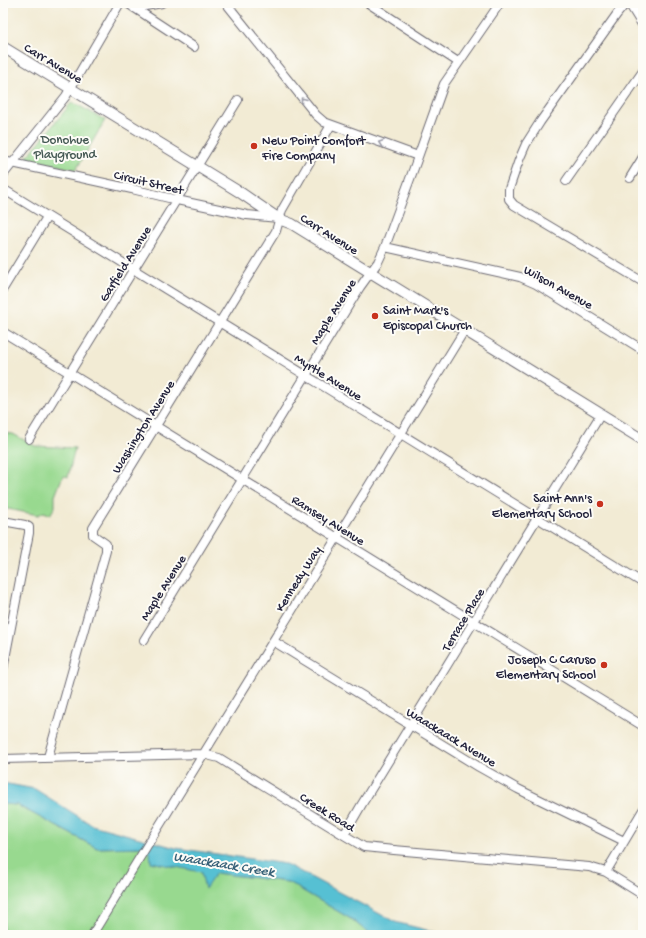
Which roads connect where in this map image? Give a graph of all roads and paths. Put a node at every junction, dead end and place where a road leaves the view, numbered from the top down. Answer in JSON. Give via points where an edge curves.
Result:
{"nodes":[{"id":1,"x":120,"y":3,"type":"edge"},
{"id":2,"x":127,"y":3,"type":"edge"},
{"id":3,"x":162,"y":3,"type":"edge"},
{"id":4,"x":226,"y":3,"type":"edge"},
{"id":5,"x":368,"y":3,"type":"edge"},
{"id":6,"x":500,"y":3,"type":"edge"},
{"id":7,"x":626,"y":3,"type":"edge"},
{"id":8,"x":630,"y":3,"type":"edge"},
{"id":9,"x":134,"y":8,"type":"junction"},
{"id":10,"x":643,"y":24,"type":"edge"},
{"id":11,"x":3,"y":47,"type":"edge"},
{"id":12,"x":194,"y":47,"type":"dead end"},
{"id":13,"x":458,"y":62,"type":"junction"},
{"id":14,"x":643,"y":71,"type":"edge"},
{"id":15,"x":72,"y":88,"type":"junction"},
{"id":16,"x":238,"y":100,"type":"dead end"},
{"id":17,"x":332,"y":125,"type":"junction"},
{"id":18,"x":418,"y":156,"type":"junction"},
{"id":19,"x":643,"y":157,"type":"edge"},
{"id":20,"x":3,"y":161,"type":"edge"},
{"id":21,"x":13,"y":163,"type":"junction"},
{"id":22,"x":197,"y":166,"type":"junction"},
{"id":23,"x":3,"y":175,"type":"edge"},
{"id":24,"x":630,"y":178,"type":"dead end"},
{"id":25,"x":566,"y":181,"type":"dead end"},
{"id":26,"x":3,"y":189,"type":"edge"},
{"id":27,"x":177,"y":200,"type":"junction"},
{"id":28,"x":47,"y":217,"type":"junction"},
{"id":29,"x":279,"y":218,"type":"junction"},
{"id":30,"x":385,"y":246,"type":"junction"},
{"id":31,"x":133,"y":270,"type":"junction"},
{"id":32,"x":370,"y":273,"type":"junction"},
{"id":33,"x":643,"y":282,"type":"edge"},
{"id":34,"x":3,"y":290,"type":"edge"},
{"id":35,"x":220,"y":323,"type":"junction"},
{"id":36,"x":464,"y":331,"type":"junction"},
{"id":37,"x":3,"y":332,"type":"edge"},
{"id":38,"x":643,"y":350,"type":"edge"},
{"id":39,"x":70,"y":373,"type":"junction"},
{"id":40,"x":306,"y":376,"type":"junction"},
{"id":41,"x":601,"y":414,"type":"junction"},
{"id":42,"x":156,"y":426,"type":"junction"},
{"id":43,"x":400,"y":434,"type":"junction"},
{"id":44,"x":29,"y":439,"type":"dead end"},
{"id":45,"x":643,"y":440,"type":"edge"},
{"id":46,"x":242,"y":479,"type":"junction"},
{"id":47,"x":536,"y":518,"type":"junction"},
{"id":48,"x":3,"y":521,"type":"edge"},
{"id":49,"x":337,"y":537,"type":"junction"},
{"id":50,"x":643,"y":583,"type":"edge"},
{"id":51,"x":474,"y":622,"type":"junction"},
{"id":52,"x":6,"y":639,"type":"edge"},
{"id":53,"x":144,"y":640,"type":"dead end"},
{"id":54,"x":273,"y":640,"type":"junction"},
{"id":55,"x":3,"y":669,"type":"edge"},
{"id":56,"x":411,"y":725,"type":"junction"},
{"id":57,"x":643,"y":726,"type":"edge"},
{"id":58,"x":203,"y":754,"type":"junction"},
{"id":59,"x":48,"y":757,"type":"junction"},
{"id":60,"x":3,"y":759,"type":"edge"},
{"id":61,"x":643,"y":810,"type":"edge"},
{"id":62,"x":344,"y":835,"type":"junction"},
{"id":63,"x":624,"y":841,"type":"junction"},
{"id":64,"x":606,"y":872,"type":"junction"},
{"id":65,"x":643,"y":895,"type":"edge"},
{"id":66,"x":92,"y":935,"type":"edge"}],
"edges":[{"from":1,"to":15,"type":"street"},
{"from":2,"to":9,"type":"street"},
{"from":3,"to":9,"type":"street"},
{"from":17,"to":4,"type":"street","one_way":true,"via":[[316,116]]},
{"from":5,"to":13,"type":"street"},
{"from":6,"to":13,"type":"street","name":"Maple Avenue"},
{"from":7,"to":33,"type":"street","via":[[526,144],[508,194],[510,201],[520,208]]},
{"from":8,"to":10,"type":"street"},
{"from":9,"to":12,"type":"street"},
{"from":11,"to":15,"type":"street","name":"Carr Avenue"},
{"from":13,"to":18,"type":"street","name":"Maple Avenue","via":[[444,84]]},
{"from":14,"to":25,"type":"street"},
{"from":15,"to":21,"type":"street"},
{"from":15,"to":22,"type":"street","name":"Carr Avenue"},
{"from":16,"to":22,"type":"street","name":"Garfield Avenue"},
{"from":18,"to":17,"type":"street","one_way":true},
{"from":17,"to":29,"type":"street","name":"Washington Avenue"},
{"from":18,"to":30,"type":"street","name":"Maple Avenue"},
{"from":19,"to":24,"type":"street"},
{"from":20,"to":21,"type":"street","name":"Circuit Street"},
{"from":21,"to":23,"type":"street"},
{"from":21,"to":27,"type":"street","name":"Circuit Street"},
{"from":22,"to":27,"type":"street","name":"Garfield Avenue"},
{"from":22,"to":29,"type":"street","name":"Carr Avenue"},
{"from":26,"to":28,"type":"street","name":"Myrtle Avenue"},
{"from":27,"to":29,"type":"street","name":"Circuit Street","via":[[247,215]]},
{"from":27,"to":31,"type":"street","name":"Garfield Avenue"},
{"from":28,"to":31,"type":"street","name":"Myrtle Avenue"},
{"from":28,"to":34,"type":"street"},
{"from":29,"to":32,"type":"street","name":"Carr Avenue"},
{"from":29,"to":35,"type":"street","name":"Washington Avenue","via":[[276,231]]},
{"from":30,"to":32,"type":"street","name":"Maple Avenue"},
{"from":30,"to":38,"type":"street","name":"Wilson Avenue","via":[[520,277],[536,284]]},
{"from":31,"to":35,"type":"street","name":"Myrtle Avenue"},
{"from":31,"to":39,"type":"street","name":"Garfield Avenue"},
{"from":32,"to":36,"type":"street","name":"Carr Avenue"},
{"from":32,"to":40,"type":"street","name":"Maple Avenue"},
{"from":35,"to":40,"type":"street","name":"Myrtle Avenue"},
{"from":35,"to":42,"type":"street","name":"Washington Avenue"},
{"from":36,"to":41,"type":"street","name":"Carr Avenue"},
{"from":36,"to":43,"type":"street","name":"Kennedy Way"},
{"from":37,"to":39,"type":"street","name":"Ramsey Avenue"},
{"from":39,"to":42,"type":"street","name":"Ramsey Avenue"},
{"from":39,"to":44,"type":"street","name":"Garfield Avenue"},
{"from":40,"to":43,"type":"street","name":"Myrtle Avenue"},
{"from":40,"to":46,"type":"street","name":"Maple Avenue"},
{"from":41,"to":45,"type":"street","name":"Carr Avenue"},
{"from":41,"to":47,"type":"street","name":"Terrace Place"},
{"from":42,"to":46,"type":"street","name":"Ramsey Avenue"},
{"from":42,"to":59,"type":"street","name":"Washington Avenue","via":[[93,528],[93,535],[106,544],[106,551]]},
{"from":43,"to":47,"type":"street","name":"Myrtle Avenue"},
{"from":43,"to":49,"type":"street","name":"Kennedy Way"},
{"from":46,"to":49,"type":"street","name":"Ramsey Avenue"},
{"from":46,"to":53,"type":"street","name":"Maple Avenue"},
{"from":47,"to":50,"type":"street","name":"Myrtle Avenue"},
{"from":47,"to":51,"type":"street","name":"Terrace Place"},
{"from":48,"to":52,"type":"street","via":[[29,528]]},
{"from":49,"to":51,"type":"street","name":"Ramsey Avenue"},
{"from":49,"to":54,"type":"street","name":"Kennedy Way"},
{"from":51,"to":56,"type":"street","name":"Terrace Place"},
{"from":51,"to":57,"type":"street","name":"Ramsey Avenue"},
{"from":52,"to":55,"type":"street"},
{"from":54,"to":56,"type":"street","name":"Waackaack Avenue"},
{"from":54,"to":58,"type":"street","name":"Kennedy Way"},
{"from":56,"to":62,"type":"street","name":"Terrace Place"},
{"from":56,"to":63,"type":"street","name":"Waackaack Avenue","via":[[518,789]]},
{"from":58,"to":59,"type":"street","name":"Creek Road"},
{"from":58,"to":62,"type":"street","name":"Creek Road","via":[[220,758]]},
{"from":58,"to":66,"type":"street","name":"Kennedy Way"},
{"from":59,"to":60,"type":"street","name":"Creek Road"},
{"from":61,"to":63,"type":"street"},
{"from":62,"to":64,"type":"street","name":"Creek Road","via":[[364,846],[580,866]]},
{"from":63,"to":64,"type":"street"},
{"from":64,"to":65,"type":"street","name":"Creek Road"}]}
